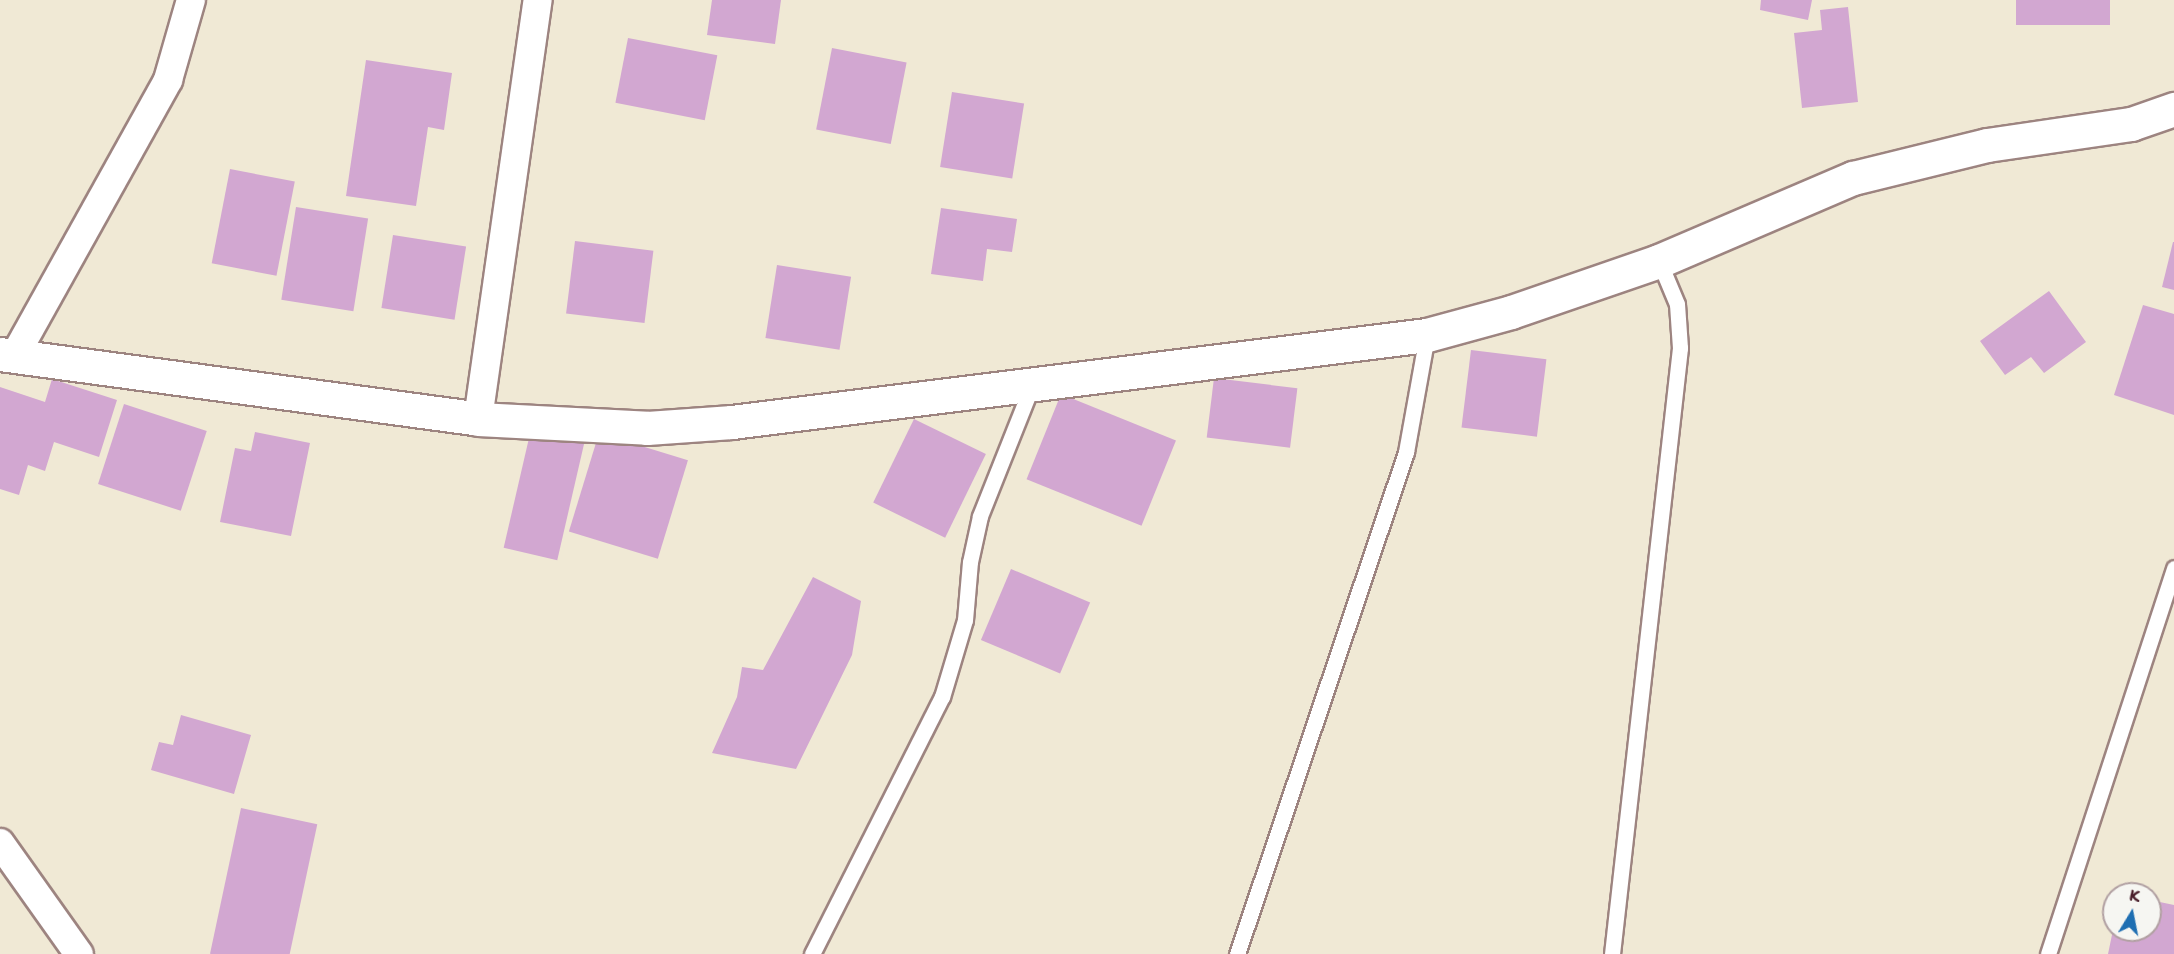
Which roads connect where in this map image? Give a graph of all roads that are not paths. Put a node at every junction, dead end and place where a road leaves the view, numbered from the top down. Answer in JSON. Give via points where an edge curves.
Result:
{"nodes":[{"id":1,"x":191,"y":0,"type":"edge"},
{"id":2,"x":538,"y":0,"type":"edge"},
{"id":3,"x":2174,"y":109,"type":"edge"},
{"id":4,"x":1659,"y":261,"type":"junction"},
{"id":5,"x":1427,"y":335,"type":"junction"},
{"id":6,"x":7,"y":355,"type":"edge"},
{"id":7,"x":1032,"y":383,"type":"junction"},
{"id":8,"x":478,"y":419,"type":"junction"},
{"id":9,"x":2174,"y":568,"type":"edge"},
{"id":10,"x":0,"y":843,"type":"edge"},
{"id":11,"x":79,"y":954,"type":"edge"},
{"id":12,"x":812,"y":954,"type":"edge"},
{"id":13,"x":1237,"y":954,"type":"edge"},
{"id":14,"x":1612,"y":954,"type":"edge"},
{"id":15,"x":2048,"y":954,"type":"edge"}],
"edges":[{"from":1,"to":6,"type":"street","via":[[180,51],[168,80]]},
{"from":2,"to":8,"type":"street"},
{"from":3,"to":4,"type":"street","via":[[2131,124],[1987,145],[1853,178]]},
{"from":4,"to":5,"type":"street","via":[[1511,312]]},
{"from":4,"to":14,"type":"lane","via":[[1677,304],[1680,348]]},
{"from":5,"to":7,"type":"street"},
{"from":5,"to":13,"type":"lane","via":[[1406,452]]},
{"from":6,"to":8,"type":"street"},
{"from":7,"to":8,"type":"street","via":[[732,422],[647,428]]},
{"from":7,"to":12,"type":"lane","via":[[980,516],[970,562],[965,620],[942,698]]},
{"from":9,"to":15,"type":"lane"},
{"from":10,"to":11,"type":"street"}]}
